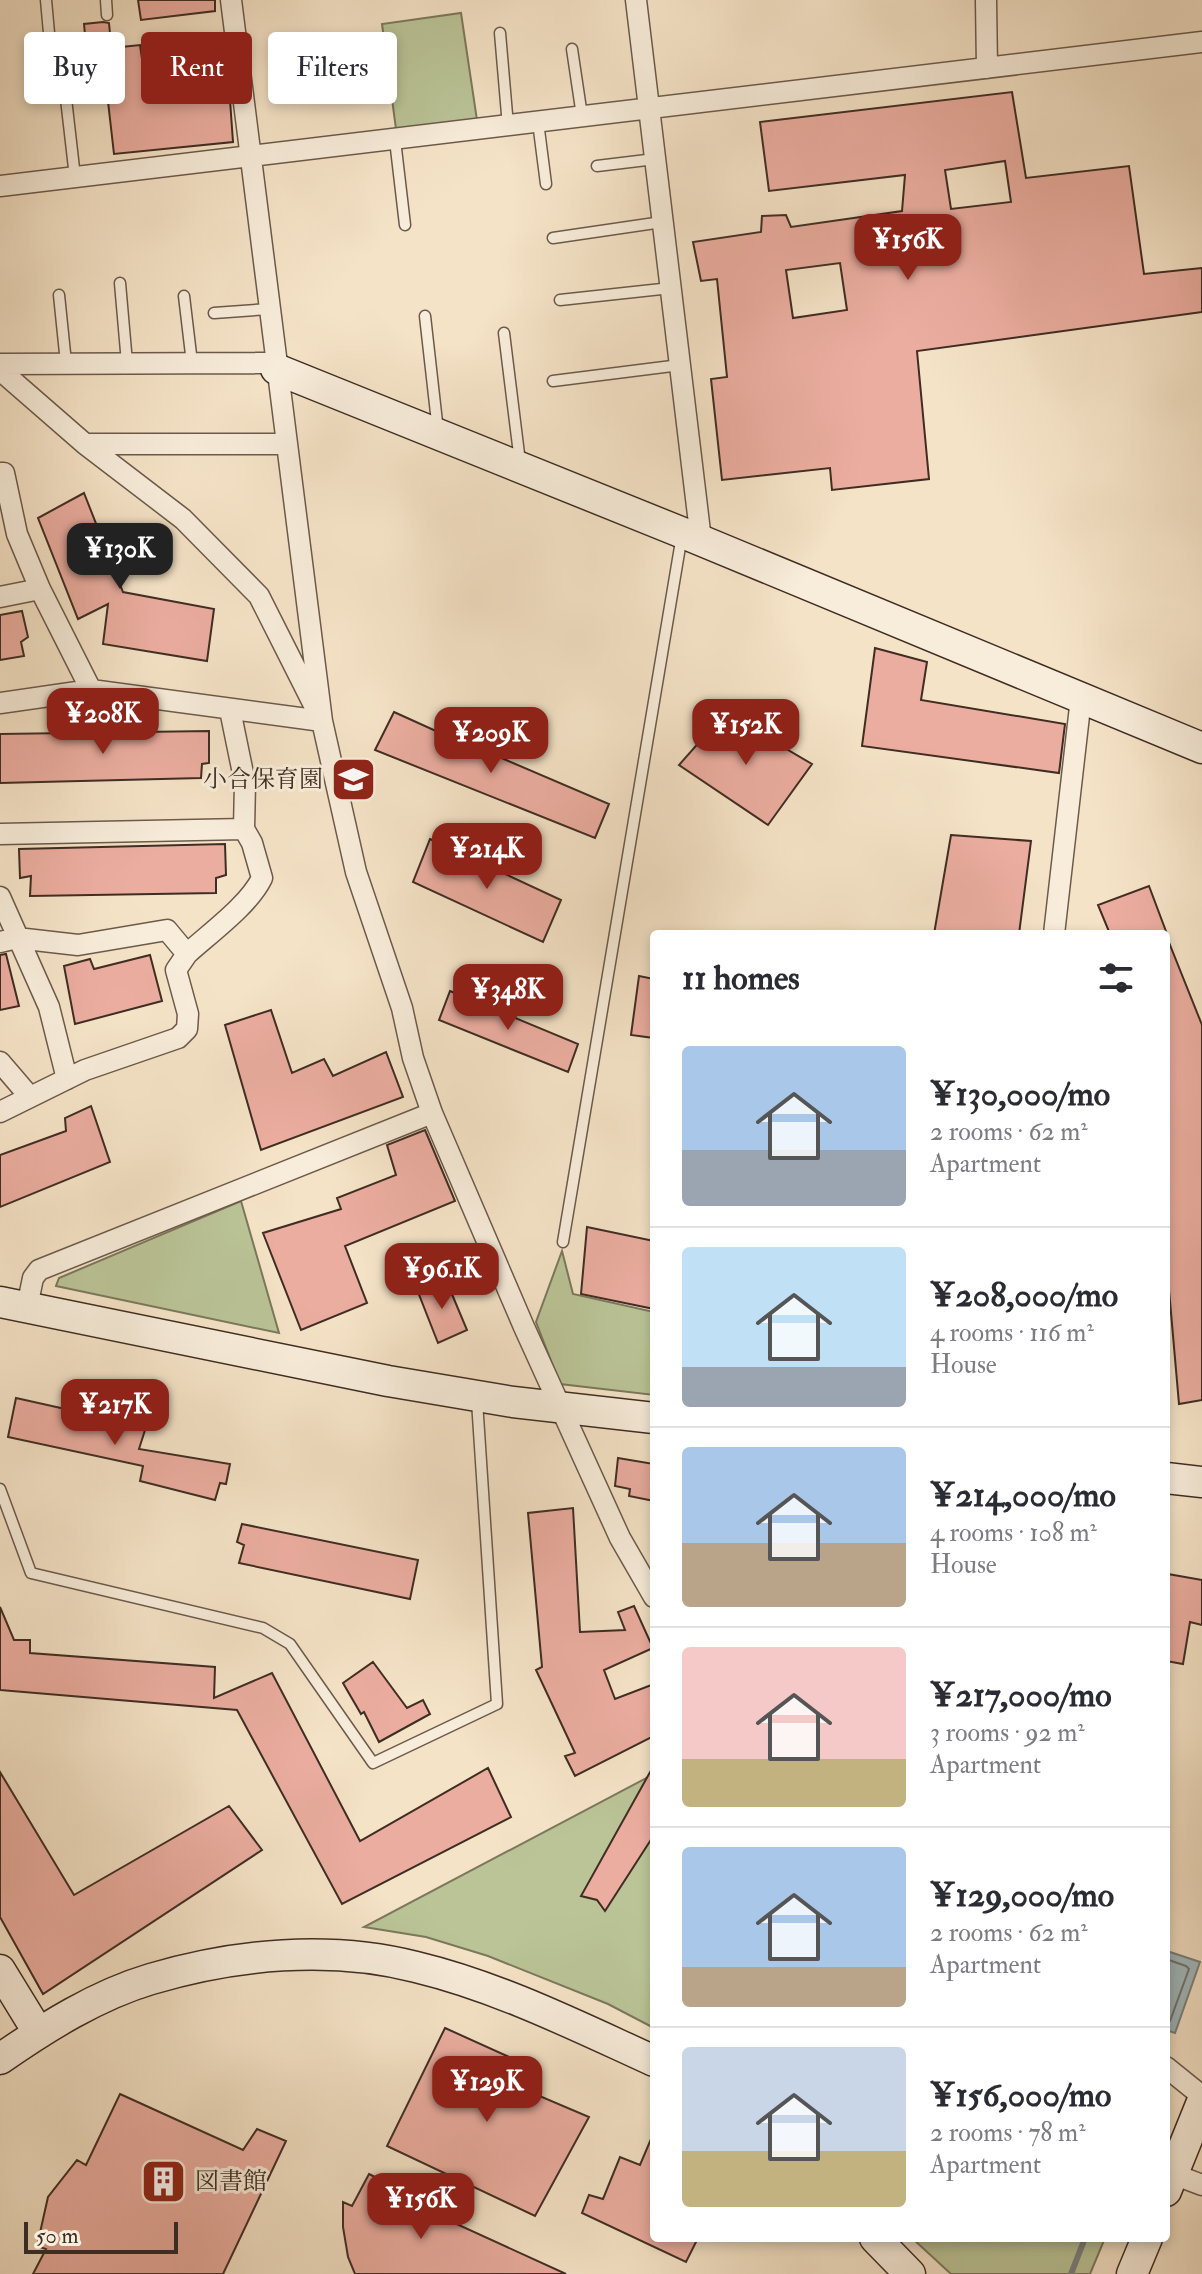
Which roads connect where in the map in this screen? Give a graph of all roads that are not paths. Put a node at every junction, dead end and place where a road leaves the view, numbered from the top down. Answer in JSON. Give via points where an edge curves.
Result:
{"nodes":[{"id":1,"x":46,"y":0,"type":"edge"},
{"id":2,"x":106,"y":0,"type":"edge"},
{"id":3,"x":231,"y":0,"type":"edge"},
{"id":4,"x":636,"y":0,"type":"edge"},
{"id":5,"x":986,"y":0,"type":"edge"},
{"id":6,"x":107,"y":15,"type":"dead end"},
{"id":7,"x":49,"y":32,"type":"edge"},
{"id":8,"x":500,"y":33,"type":"dead end"},
{"id":9,"x":1202,"y":42,"type":"edge"},
{"id":10,"x":572,"y":49,"type":"dead end"},
{"id":11,"x":987,"y":68,"type":"junction"},
{"id":12,"x":67,"y":104,"type":"edge"},
{"id":13,"x":649,"y":109,"type":"junction"},
{"id":14,"x":582,"y":116,"type":"junction"},
{"id":15,"x":538,"y":122,"type":"junction"},
{"id":16,"x":508,"y":126,"type":"junction"},
{"id":17,"x":395,"y":140,"type":"junction"},
{"id":18,"x":250,"y":156,"type":"junction"},
{"id":19,"x":655,"y":159,"type":"junction"},
{"id":20,"x":597,"y":166,"type":"dead end"},
{"id":21,"x":75,"y":177,"type":"junction"},
{"id":22,"x":546,"y":184,"type":"dead end"},
{"id":23,"x":0,"y":186,"type":"edge"},
{"id":24,"x":662,"y":222,"type":"junction"},
{"id":25,"x":405,"y":225,"type":"dead end"},
{"id":26,"x":553,"y":238,"type":"dead end"},
{"id":27,"x":120,"y":283,"type":"dead end"},
{"id":28,"x":671,"y":288,"type":"junction"},
{"id":29,"x":59,"y":295,"type":"dead end"},
{"id":30,"x":184,"y":296,"type":"dead end"},
{"id":31,"x":560,"y":300,"type":"dead end"},
{"id":32,"x":269,"y":309,"type":"junction"},
{"id":33,"x":214,"y":313,"type":"dead end"},
{"id":34,"x":425,"y":316,"type":"dead end"},
{"id":35,"x":504,"y":333,"type":"dead end"},
{"id":36,"x":66,"y":363,"type":"junction"},
{"id":37,"x":127,"y":363,"type":"junction"},
{"id":38,"x":192,"y":363,"type":"junction"},
{"id":39,"x":0,"y":364,"type":"edge"},
{"id":40,"x":680,"y":365,"type":"junction"},
{"id":41,"x":276,"y":366,"type":"junction"},
{"id":42,"x":0,"y":370,"type":"edge"},
{"id":43,"x":553,"y":381,"type":"dead end"},
{"id":44,"x":439,"y":433,"type":"junction"},
{"id":45,"x":85,"y":444,"type":"junction"},
{"id":46,"x":286,"y":444,"type":"junction"},
{"id":47,"x":521,"y":468,"type":"junction"},
{"id":48,"x":0,"y":473,"type":"edge"},
{"id":49,"x":692,"y":536,"type":"junction"},
{"id":50,"x":40,"y":589,"type":"junction"},
{"id":51,"x":0,"y":597,"type":"edge"},
{"id":52,"x":91,"y":690,"type":"junction"},
{"id":53,"x":1081,"y":698,"type":"junction"},
{"id":54,"x":0,"y":703,"type":"edge"},
{"id":55,"x":230,"y":710,"type":"junction"},
{"id":56,"x":322,"y":721,"type":"junction"},
{"id":57,"x":1202,"y":748,"type":"edge"},
{"id":58,"x":244,"y":829,"type":"junction"},
{"id":59,"x":0,"y":834,"type":"edge"},
{"id":60,"x":0,"y":897,"type":"edge"},
{"id":61,"x":1054,"y":930,"type":"edge"},
{"id":62,"x":9,"y":940,"type":"edge"},
{"id":63,"x":187,"y":954,"type":"junction"},
{"id":64,"x":0,"y":1062,"type":"edge"},
{"id":65,"x":67,"y":1079,"type":"junction"},
{"id":66,"x":30,"y":1097,"type":"junction"},
{"id":67,"x":0,"y":1112,"type":"edge"},
{"id":68,"x":432,"y":1113,"type":"junction"},
{"id":69,"x":563,"y":1242,"type":"dead end"},
{"id":70,"x":14,"y":1304,"type":"edge"},
{"id":71,"x":476,"y":1396,"type":"junction"},
{"id":72,"x":559,"y":1407,"type":"junction"},
{"id":73,"x":650,"y":1418,"type":"edge"},
{"id":74,"x":1170,"y":1478,"type":"edge"},
{"id":75,"x":1202,"y":1482,"type":"edge"},
{"id":76,"x":0,"y":1489,"type":"edge"},
{"id":77,"x":650,"y":1590,"type":"edge"},
{"id":78,"x":0,"y":1970,"type":"edge"},
{"id":79,"x":38,"y":2032,"type":"junction"},
{"id":80,"x":0,"y":2059,"type":"edge"},
{"id":81,"x":650,"y":2059,"type":"edge"},
{"id":82,"x":1170,"y":2070,"type":"edge"},
{"id":83,"x":1202,"y":2096,"type":"edge"},
{"id":84,"x":1202,"y":2102,"type":"edge"},
{"id":85,"x":1170,"y":2183,"type":"edge"},
{"id":86,"x":1202,"y":2185,"type":"edge"},
{"id":87,"x":879,"y":2242,"type":"edge"},
{"id":88,"x":1145,"y":2242,"type":"edge"},
{"id":89,"x":910,"y":2274,"type":"edge"},
{"id":90,"x":1132,"y":2274,"type":"edge"}],
"edges":[{"from":1,"to":7,"type":"lane"},
{"from":2,"to":6,"type":"lane"},
{"from":3,"to":18,"type":"street"},
{"from":4,"to":13,"type":"street"},
{"from":5,"to":11,"type":"street"},
{"from":8,"to":16,"type":"lane"},
{"from":9,"to":11,"type":"street"},
{"from":10,"to":14,"type":"lane"},
{"from":11,"to":13,"type":"street"},
{"from":12,"to":21,"type":"lane"},
{"from":13,"to":14,"type":"street"},
{"from":13,"to":19,"type":"street"},
{"from":14,"to":15,"type":"street"},
{"from":15,"to":16,"type":"street"},
{"from":15,"to":22,"type":"lane"},
{"from":16,"to":17,"type":"street"},
{"from":17,"to":18,"type":"street"},
{"from":17,"to":25,"type":"lane"},
{"from":18,"to":21,"type":"street"},
{"from":18,"to":32,"type":"street"},
{"from":19,"to":20,"type":"lane"},
{"from":19,"to":24,"type":"street"},
{"from":21,"to":23,"type":"street"},
{"from":24,"to":26,"type":"lane"},
{"from":24,"to":28,"type":"street"},
{"from":27,"to":37,"type":"lane"},
{"from":28,"to":31,"type":"lane"},
{"from":28,"to":40,"type":"street"},
{"from":29,"to":36,"type":"lane"},
{"from":30,"to":38,"type":"lane"},
{"from":32,"to":33,"type":"lane"},
{"from":32,"to":41,"type":"street"},
{"from":34,"to":44,"type":"lane"},
{"from":35,"to":47,"type":"lane"},
{"from":36,"to":37,"type":"street"},
{"from":36,"to":39,"type":"street"},
{"from":37,"to":38,"type":"street"},
{"from":38,"to":41,"type":"street"},
{"from":40,"to":43,"type":"lane"},
{"from":40,"to":49,"type":"street"},
{"from":41,"to":44,"type":"street"},
{"from":41,"to":46,"type":"street"},
{"from":42,"to":45,"type":"street"},
{"from":44,"to":47,"type":"street"},
{"from":45,"to":46,"type":"street"},
{"from":45,"to":56,"type":"street","via":[[183,519],[259,596]]},
{"from":46,"to":56,"type":"street"},
{"from":47,"to":49,"type":"street"},
{"from":48,"to":50,"type":"street"},
{"from":49,"to":53,"type":"street"},
{"from":49,"to":69,"type":"lane"},
{"from":50,"to":51,"type":"street"},
{"from":50,"to":52,"type":"street"},
{"from":52,"to":54,"type":"street"},
{"from":52,"to":55,"type":"street"},
{"from":53,"to":57,"type":"street"},
{"from":53,"to":61,"type":"street"},
{"from":55,"to":56,"type":"street"},
{"from":55,"to":58,"type":"street","via":[[245,783]]},
{"from":56,"to":68,"type":"street","via":[[356,872]]},
{"from":58,"to":59,"type":"street"},
{"from":58,"to":63,"type":"street","via":[[262,878]]},
{"from":60,"to":62,"type":"street"},
{"from":62,"to":63,"type":"street","via":[[78,945],[167,930]]},
{"from":62,"to":65,"type":"street","via":[[49,1007]]},
{"from":63,"to":65,"type":"street","via":[[176,970],[187,1029],[178,1038]]},
{"from":64,"to":66,"type":"street"},
{"from":65,"to":66,"type":"street"},
{"from":66,"to":67,"type":"street"},
{"from":68,"to":70,"type":"street","via":[[39,1270]]},
{"from":68,"to":72,"type":"street"},
{"from":70,"to":71,"type":"street"},
{"from":71,"to":72,"type":"street"},
{"from":71,"to":76,"type":"lane","via":[[497,1704],[373,1763],[290,1644],[263,1628],[31,1573]]},
{"from":72,"to":73,"type":"street"},
{"from":72,"to":77,"type":"street"},
{"from":74,"to":75,"type":"street"},
{"from":78,"to":79,"type":"street"},
{"from":79,"to":80,"type":"street"},
{"from":79,"to":81,"type":"street","via":[[149,1979],[259,1957],[333,1955],[413,1966],[471,1982]]},
{"from":82,"to":83,"type":"street"},
{"from":84,"to":85,"type":"street"},
{"from":85,"to":86,"type":"street"},
{"from":87,"to":89,"type":"street"},
{"from":88,"to":90,"type":"street"}]}
